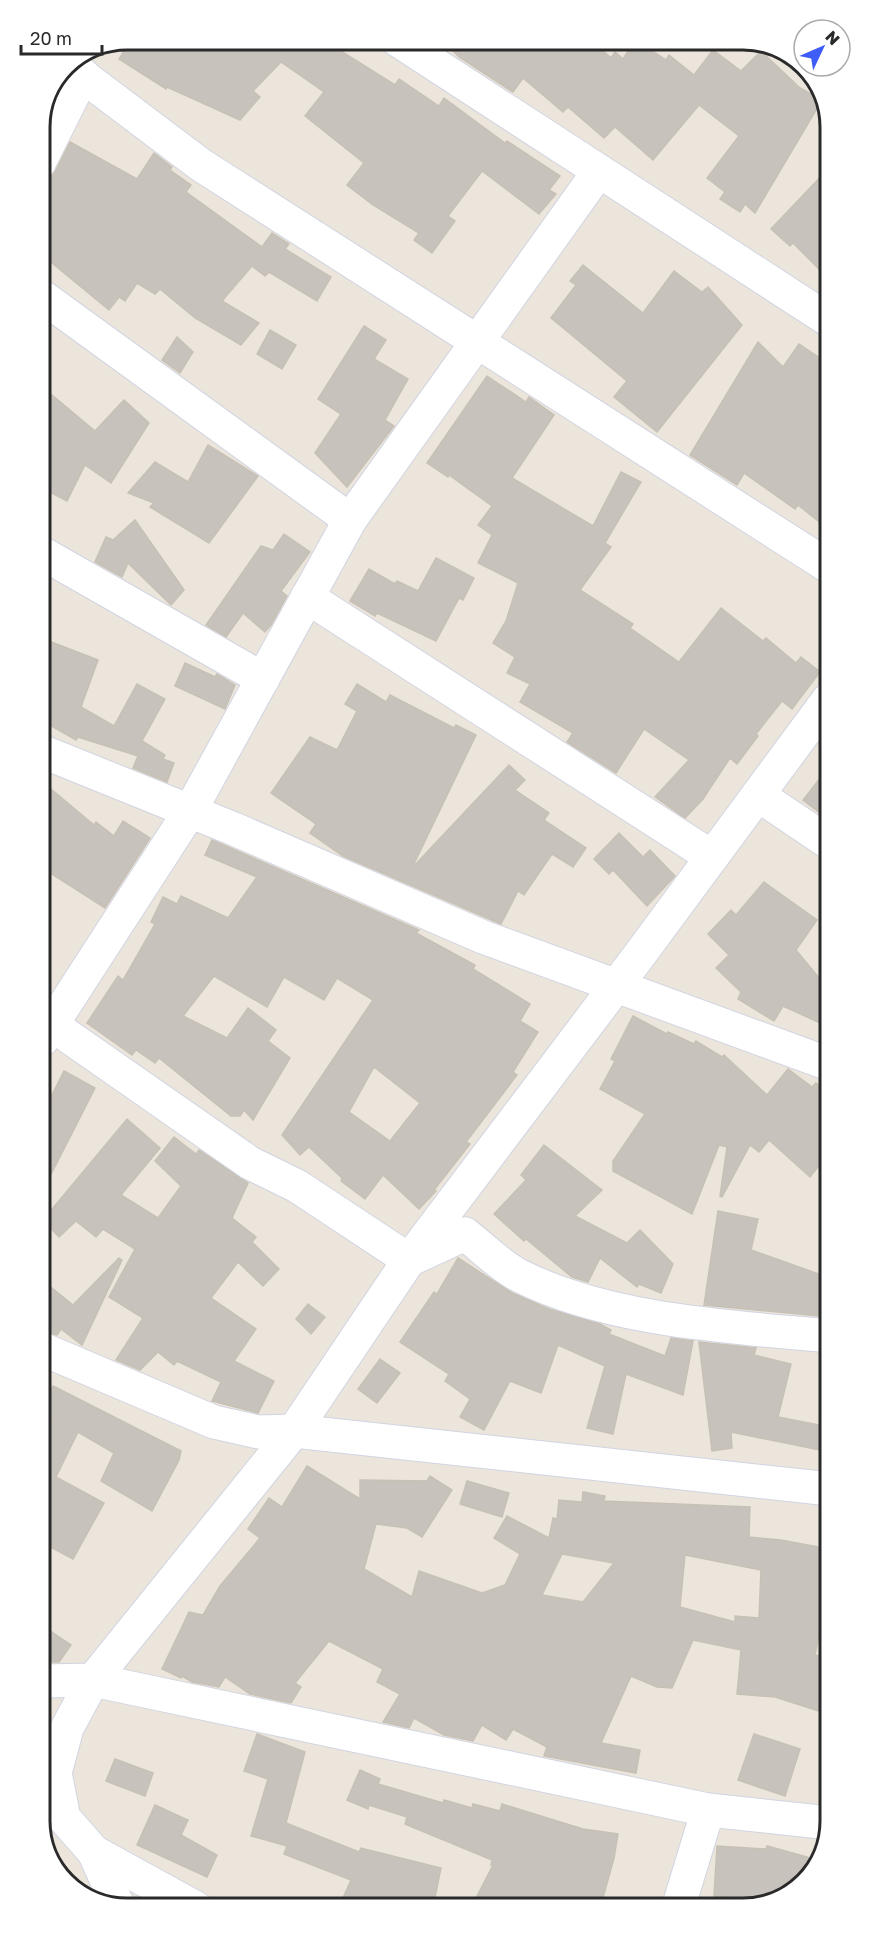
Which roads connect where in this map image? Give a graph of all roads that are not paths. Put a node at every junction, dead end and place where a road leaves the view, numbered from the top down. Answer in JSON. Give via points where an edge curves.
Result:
{"nodes":[{"id":1,"x":413,"y":50,"type":"edge"},
{"id":2,"x":75,"y":70,"type":"edge"},
{"id":3,"x":50,"y":135,"type":"edge"},
{"id":4,"x":599,"y":171,"type":"junction"},
{"id":5,"x":50,"y":302,"type":"edge"},
{"id":6,"x":820,"y":314,"type":"edge"},
{"id":7,"x":478,"y":343,"type":"junction"},
{"id":8,"x":350,"y":520,"type":"junction"},
{"id":9,"x":50,"y":558,"type":"edge"},
{"id":10,"x":820,"y":561,"type":"edge"},
{"id":11,"x":307,"y":597,"type":"junction"},
{"id":12,"x":263,"y":679,"type":"junction"},
{"id":13,"x":820,"y":711,"type":"edge"},
{"id":14,"x":50,"y":755,"type":"edge"},
{"id":15,"x":758,"y":795,"type":"junction"},
{"id":16,"x":190,"y":812,"type":"junction"},
{"id":17,"x":820,"y":837,"type":"edge"},
{"id":18,"x":712,"y":857,"type":"junction"},
{"id":19,"x":616,"y":987,"type":"junction"},
{"id":20,"x":50,"y":1021,"type":"edge"},
{"id":21,"x":50,"y":1031,"type":"edge"},
{"id":22,"x":820,"y":1061,"type":"edge"},
{"id":23,"x":409,"y":1260,"type":"junction"},
{"id":24,"x":820,"y":1335,"type":"edge"},
{"id":25,"x":50,"y":1352,"type":"edge"},
{"id":26,"x":294,"y":1431,"type":"junction"},
{"id":27,"x":820,"y":1488,"type":"edge"},
{"id":28,"x":93,"y":1680,"type":"junction"},
{"id":29,"x":50,"y":1681,"type":"edge"},
{"id":30,"x":708,"y":1810,"type":"junction"},
{"id":31,"x":820,"y":1822,"type":"edge"},
{"id":32,"x":94,"y":1852,"type":"junction"},
{"id":33,"x":114,"y":1897,"type":"edge"},
{"id":34,"x":177,"y":1898,"type":"edge"},
{"id":35,"x":681,"y":1898,"type":"edge"}],
"edges":[{"from":1,"to":4,"type":"street"},
{"from":2,"to":3,"type":"street"},
{"from":2,"to":7,"type":"street","via":[[201,165]]},
{"from":4,"to":6,"type":"street"},
{"from":4,"to":7,"type":"street"},
{"from":5,"to":8,"type":"street"},
{"from":7,"to":8,"type":"street"},
{"from":7,"to":10,"type":"street"},
{"from":8,"to":11,"type":"street"},
{"from":9,"to":12,"type":"street"},
{"from":11,"to":12,"type":"street"},
{"from":11,"to":18,"type":"street"},
{"from":12,"to":16,"type":"street"},
{"from":13,"to":15,"type":"street"},
{"from":14,"to":16,"type":"street"},
{"from":15,"to":17,"type":"street"},
{"from":15,"to":18,"type":"street"},
{"from":16,"to":19,"type":"street","via":[[483,937]]},
{"from":16,"to":20,"type":"street"},
{"from":18,"to":19,"type":"street"},
{"from":19,"to":22,"type":"street"},
{"from":19,"to":23,"type":"street"},
{"from":21,"to":23,"type":"street","via":[[250,1163],[297,1186]]},
{"from":23,"to":24,"type":"street","via":[[465,1234],[518,1275],[576,1299],[630,1312]]},
{"from":23,"to":26,"type":"street"},
{"from":25,"to":26,"type":"street","via":[[214,1422],[258,1432]]},
{"from":26,"to":27,"type":"street"},
{"from":26,"to":28,"type":"street"},
{"from":28,"to":29,"type":"street"},
{"from":28,"to":30,"type":"street"},
{"from":28,"to":32,"type":"street","via":[[67,1728],[55,1773],[64,1818]]},
{"from":30,"to":31,"type":"street"},
{"from":30,"to":35,"type":"street"},
{"from":32,"to":33,"type":"street"},
{"from":32,"to":34,"type":"street"}]}
